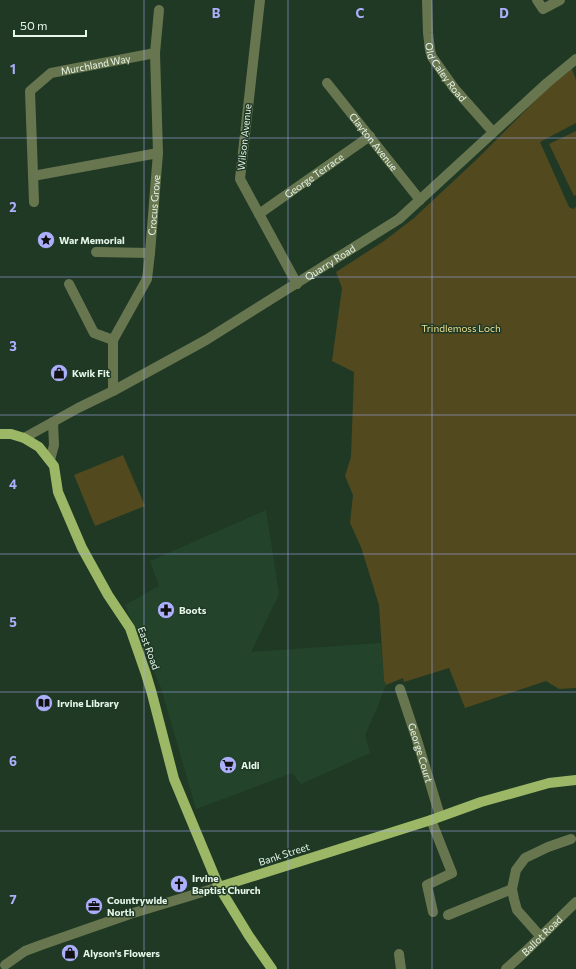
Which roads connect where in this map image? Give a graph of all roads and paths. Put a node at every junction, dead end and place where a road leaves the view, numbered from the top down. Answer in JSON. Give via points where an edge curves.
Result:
{"nodes":[{"id":1,"x":260,"y":0,"type":"edge"},
{"id":2,"x":427,"y":0,"type":"edge"},
{"id":3,"x":537,"y":0,"type":"edge"},
{"id":4,"x":560,"y":0,"type":"edge"},
{"id":5,"x":159,"y":10,"type":"dead end"},
{"id":6,"x":155,"y":53,"type":"junction"},
{"id":7,"x":576,"y":60,"type":"edge"},
{"id":8,"x":327,"y":83,"type":"dead end"},
{"id":9,"x":493,"y":132,"type":"junction"},
{"id":10,"x":370,"y":136,"type":"junction"},
{"id":11,"x":158,"y":153,"type":"junction"},
{"id":12,"x":33,"y":176,"type":"junction"},
{"id":13,"x":420,"y":200,"type":"junction"},
{"id":14,"x":34,"y":202,"type":"dead end"},
{"id":15,"x":259,"y":214,"type":"junction"},
{"id":16,"x":96,"y":252,"type":"dead end"},
{"id":17,"x":150,"y":253,"type":"junction"},
{"id":18,"x":69,"y":284,"type":"dead end"},
{"id":19,"x":297,"y":284,"type":"junction"},
{"id":20,"x":113,"y":340,"type":"junction"},
{"id":21,"x":113,"y":391,"type":"junction"},
{"id":22,"x":53,"y":422,"type":"junction"},
{"id":23,"x":0,"y":434,"type":"edge"},
{"id":24,"x":24,"y":438,"type":"junction"},
{"id":25,"x":50,"y":460,"type":"junction"},
{"id":26,"x":400,"y":689,"type":"dead end"},
{"id":27,"x":576,"y":780,"type":"edge"},
{"id":28,"x":436,"y":818,"type":"junction"},
{"id":29,"x":571,"y":839,"type":"dead end"},
{"id":30,"x":219,"y":887,"type":"junction"},
{"id":31,"x":512,"y":889,"type":"junction"},
{"id":32,"x":576,"y":902,"type":"edge"},
{"id":33,"x":433,"y":912,"type":"dead end"},
{"id":34,"x":448,"y":915,"type":"dead end"},
{"id":35,"x":540,"y":937,"type":"junction"},
{"id":36,"x":398,"y":954,"type":"dead end"},
{"id":37,"x":4,"y":965,"type":"edge"},
{"id":38,"x":272,"y":969,"type":"edge"},
{"id":39,"x":400,"y":969,"type":"edge"},
{"id":40,"x":506,"y":969,"type":"edge"}],
"edges":[{"from":1,"to":15,"type":"street","name":"Wilson Avenue","via":[[240,179]]},
{"from":2,"to":9,"type":"street","name":"Old Caley Road","via":[[432,57],[454,88]]},
{"from":3,"to":4,"type":"street","via":[[543,9]]},
{"from":5,"to":6,"type":"street","name":"Crocus Grove"},
{"from":6,"to":11,"type":"street","name":"Crocus Grove"},
{"from":6,"to":12,"type":"street","name":"Murchland Way","via":[[51,73],[30,91]]},
{"from":7,"to":9,"type":"street","name":"Quarry Road","via":[[547,82]]},
{"from":8,"to":10,"type":"street","name":"Clayton Avenue"},
{"from":9,"to":13,"type":"street","name":"Quarry Road"},
{"from":10,"to":13,"type":"street","name":"Clayton Avenue"},
{"from":10,"to":15,"type":"street","name":"George Terrace"},
{"from":11,"to":12,"type":"street"},
{"from":11,"to":17,"type":"street","name":"Crocus Grove"},
{"from":12,"to":14,"type":"street","name":"Murchland Way"},
{"from":13,"to":19,"type":"street","name":"Quarry Road","via":[[399,219]]},
{"from":15,"to":19,"type":"street","name":"Wilson Avenue"},
{"from":16,"to":17,"type":"street"},
{"from":17,"to":20,"type":"street","name":"Crocus Grove","via":[[147,279]]},
{"from":18,"to":20,"type":"street","via":[[94,333]]},
{"from":19,"to":21,"type":"street","name":"Quarry Road","via":[[206,340]]},
{"from":20,"to":21,"type":"street","name":"Crocus Grove"},
{"from":21,"to":22,"type":"street","name":"Quarry Road"},
{"from":22,"to":24,"type":"street","name":"Quarry Road"},
{"from":22,"to":25,"type":"street","via":[[54,445]]},
{"from":23,"to":24,"type":"main road","name":"East Road"},
{"from":24,"to":25,"type":"main road","name":"East Road","via":[[40,447]]},
{"from":25,"to":30,"type":"main road","name":"East Road","via":[[54,466],[58,492],[82,548],[130,628],[148,680],[174,779]]},
{"from":26,"to":28,"type":"street","name":"George Court","via":[[417,740]]},
{"from":27,"to":28,"type":"main road","name":"Bank Street","via":[[549,783]]},
{"from":28,"to":30,"type":"main road","name":"Bank Street"},
{"from":28,"to":33,"type":"street","name":"George Court","via":[[452,873],[427,885]]},
{"from":29,"to":31,"type":"street","via":[[525,858],[516,870]]},
{"from":30,"to":37,"type":"street","name":"Bank Street","via":[[130,914],[24,951]]},
{"from":30,"to":38,"type":"main road","name":"East Road"},
{"from":31,"to":34,"type":"street"},
{"from":31,"to":35,"type":"street","via":[[517,910]]},
{"from":32,"to":35,"type":"street","name":"Ballot Road"},
{"from":35,"to":40,"type":"street","name":"Ballot Road"},
{"from":36,"to":39,"type":"street"}]}
